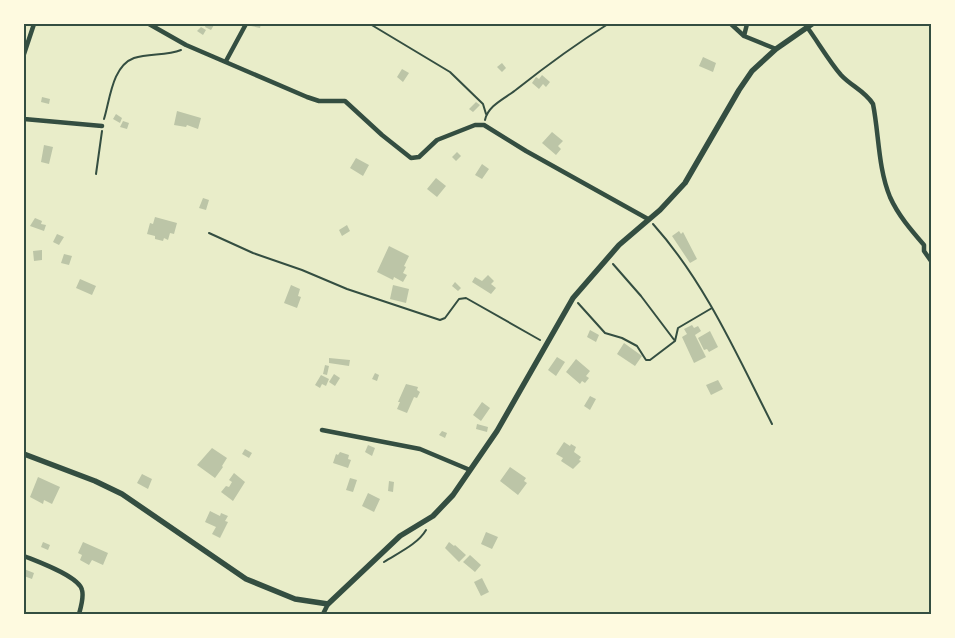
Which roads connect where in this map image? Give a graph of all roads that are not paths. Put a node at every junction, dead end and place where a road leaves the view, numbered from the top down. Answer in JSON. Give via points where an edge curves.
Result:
{"nodes":[{"id":1,"x":34,"y":24,"type":"edge"},
{"id":2,"x":149,"y":24,"type":"edge"},
{"id":3,"x":246,"y":24,"type":"edge"},
{"id":4,"x":731,"y":24,"type":"edge"},
{"id":5,"x":746,"y":24,"type":"edge"},
{"id":6,"x":810,"y":25,"type":"edge"},
{"id":7,"x":744,"y":36,"type":"junction"},
{"id":8,"x":776,"y":49,"type":"junction"},
{"id":9,"x":24,"y":52,"type":"edge"},
{"id":10,"x":226,"y":62,"type":"junction"},
{"id":11,"x":24,"y":120,"type":"edge"},
{"id":12,"x":102,"y":126,"type":"road end"},
{"id":13,"x":648,"y":219,"type":"junction"},
{"id":14,"x":931,"y":261,"type":"edge"},
{"id":15,"x":322,"y":430,"type":"dead end"},
{"id":16,"x":24,"y":454,"type":"edge"},
{"id":17,"x":470,"y":470,"type":"junction"},
{"id":18,"x":24,"y":556,"type":"edge"},
{"id":19,"x":328,"y":604,"type":"junction"},
{"id":20,"x":80,"y":614,"type":"edge"},
{"id":21,"x":323,"y":614,"type":"edge"}],
"edges":[{"from":1,"to":9,"type":"street"},
{"from":2,"to":10,"type":"street"},
{"from":3,"to":10,"type":"street"},
{"from":4,"to":7,"type":"street"},
{"from":5,"to":7,"type":"street"},
{"from":6,"to":8,"type":"street"},
{"from":6,"to":14,"type":"street","via":[[841,74],[873,104],[890,197],[924,245]]},
{"from":7,"to":8,"type":"street"},
{"from":8,"to":13,"type":"street","via":[[752,71],[739,90],[685,183]]},
{"from":10,"to":13,"type":"street","via":[[319,101],[345,101],[411,158],[418,157],[437,140],[475,125],[484,125]]},
{"from":11,"to":12,"type":"street"},
{"from":13,"to":17,"type":"street","via":[[618,245],[573,298],[497,431]]},
{"from":15,"to":17,"type":"street","via":[[420,449]]},
{"from":16,"to":19,"type":"street","via":[[122,494],[246,579],[295,599]]},
{"from":17,"to":19,"type":"street","via":[[454,495],[432,516],[400,536]]},
{"from":18,"to":20,"type":"street","via":[[79,583],[82,590]]},
{"from":19,"to":21,"type":"street"}]}
